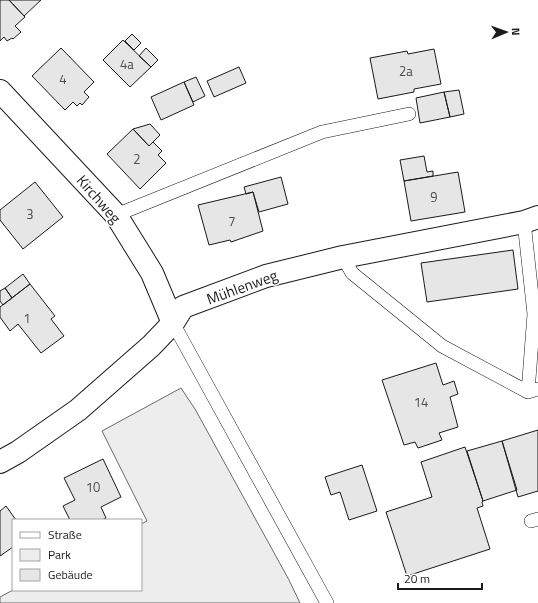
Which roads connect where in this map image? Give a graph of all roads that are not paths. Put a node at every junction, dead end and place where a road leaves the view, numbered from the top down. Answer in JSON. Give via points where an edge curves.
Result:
{"nodes":[{"id":1,"x":0,"y":90,"type":"edge"},
{"id":2,"x":409,"y":114,"type":"dead end"},
{"id":3,"x":116,"y":215,"type":"junction"},
{"id":4,"x":531,"y":220,"type":"edge"},
{"id":5,"x":344,"y":257,"type":"junction"},
{"id":6,"x":173,"y":323,"type":"junction"},
{"id":7,"x":533,"y":390,"type":"edge"},
{"id":8,"x":0,"y":462,"type":"edge"},
{"id":9,"x":327,"y":603,"type":"edge"}],
"edges":[{"from":1,"to":3,"type":"street","name":"Kirchweg"},
{"from":2,"to":3,"type":"lane","via":[[322,132]]},
{"from":3,"to":6,"type":"street","name":"Kirchweg","via":[[152,273]]},
{"from":4,"to":5,"type":"street","name":"Mühlenweg"},
{"from":4,"to":7,"type":"lane"},
{"from":5,"to":6,"type":"street","name":"Mühlenweg","via":[[266,276],[183,307]]},
{"from":5,"to":7,"type":"lane","via":[[352,273],[442,346]]},
{"from":6,"to":8,"type":"street","name":"Mühlenweg","via":[[152,346],[78,410]]},
{"from":6,"to":9,"type":"lane"}]}
